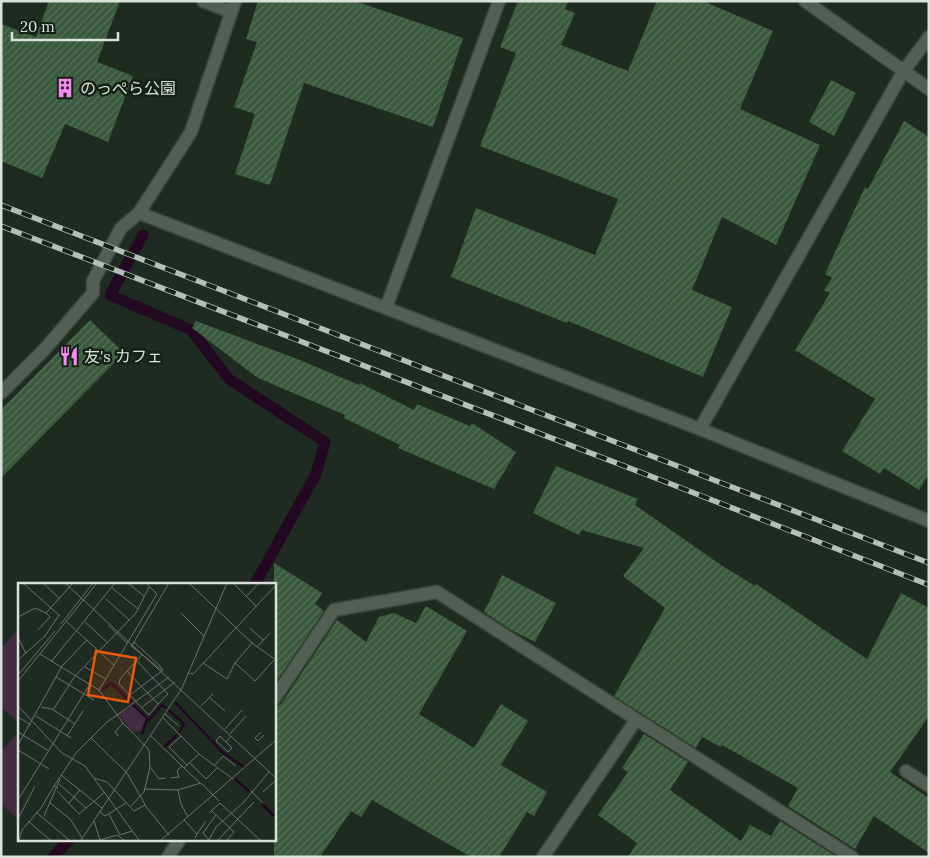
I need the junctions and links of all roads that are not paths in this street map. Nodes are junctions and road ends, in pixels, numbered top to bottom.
1 (203, 1) edge
2 (499, 1) edge
3 (805, 1) edge
4 (233, 7) edge
5 (929, 36) edge
6 (903, 72) junction
7 (929, 89) edge
8 (139, 213) junction
9 (386, 308) junction
10 (1, 393) edge
11 (700, 429) junction
12 (929, 521) edge
13 (275, 698) edge
14 (636, 720) junction
15 (906, 770) dead end
16 (929, 786) edge
17 (179, 840) edge
18 (168, 857) edge
19 (543, 857) edge
20 (852, 857) edge

1 - 4 street
2 - 9 street
3 - 6 street
4 - 8 street
5 - 6 street
6 - 7 street
6 - 11 street
8 - 9 street
8 - 10 street
9 - 11 street
11 - 12 street
13 - 14 street
14 - 19 street
14 - 20 street
15 - 16 street
17 - 18 street

